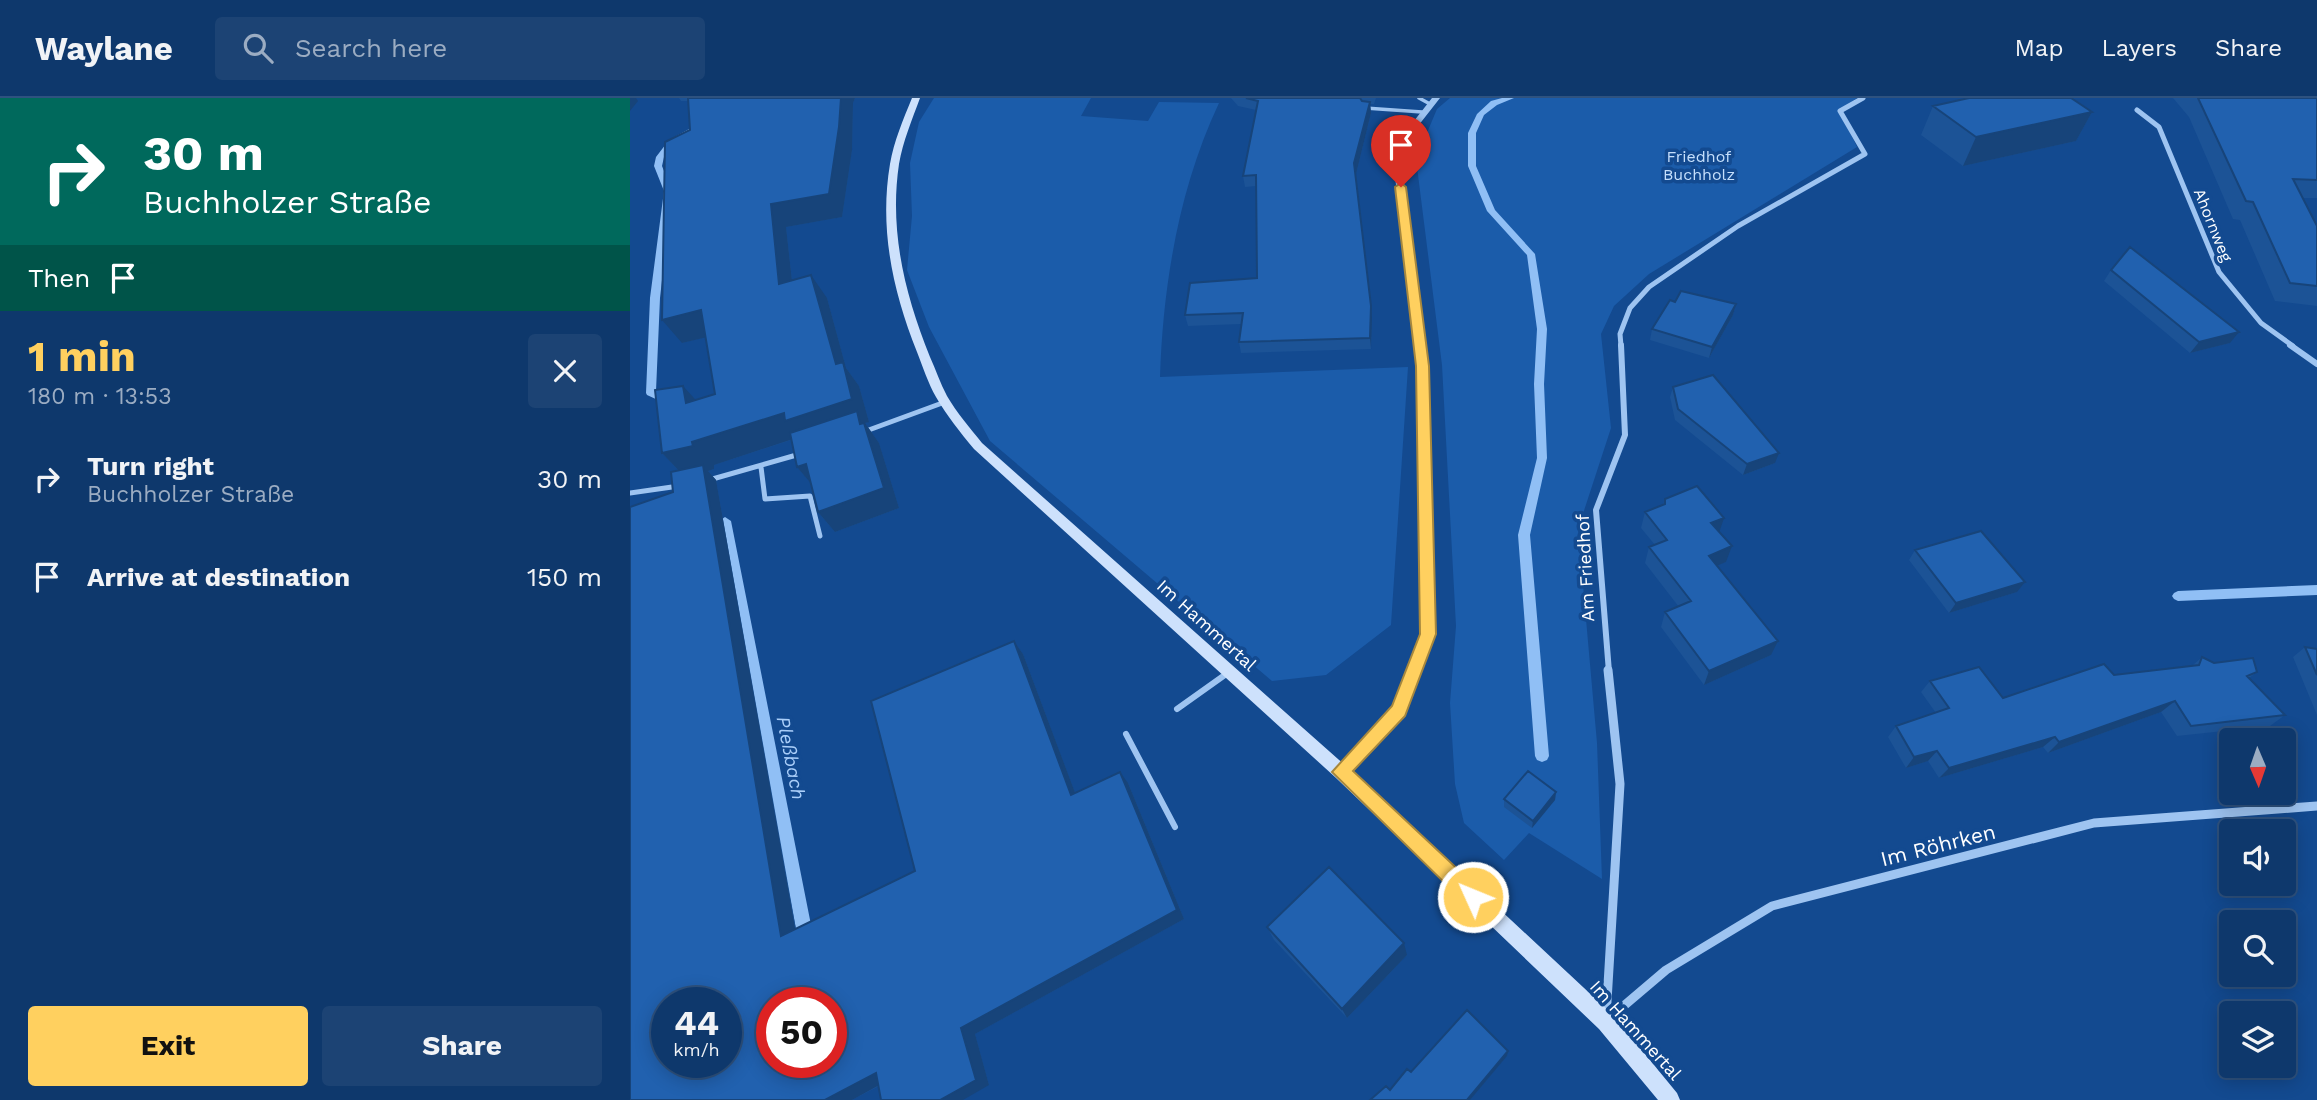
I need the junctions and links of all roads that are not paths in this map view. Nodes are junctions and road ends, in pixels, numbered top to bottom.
1 (916, 98) edge
2 (1863, 98) edge
3 (1427, 103) edge
4 (1365, 108) edge
5 (2137, 110) dead end
6 (2317, 364) edge
7 (945, 402) junction
8 (859, 433) edge
9 (812, 450) edge
10 (761, 467) junction
11 (704, 481) edge
12 (692, 484) edge
13 (630, 493) edge
14 (820, 536) dead end
15 (1229, 672) junction
16 (1177, 709) dead end
17 (1126, 734) dead end
18 (1341, 772) junction
19 (2317, 806) edge
20 (1175, 827) dead end
21 (1606, 1022) junction
22 (1670, 1100) edge

1 - 7 main road, Im Hammertal
2 - 21 street, Am Friedhof
3 - 4 lane
3 - 18 street
5 - 6 street, Ahornweg
7 - 8 lane
7 - 15 main road, Im Hammertal
9 - 10 lane
10 - 11 lane
10 - 14 lane
12 - 13 lane
15 - 16 lane
15 - 18 main road, Im Hammertal
17 - 20 lane
18 - 21 main road, Im Hammertal
19 - 21 street, Im Röhrken
21 - 22 main road, Im Hammertal

